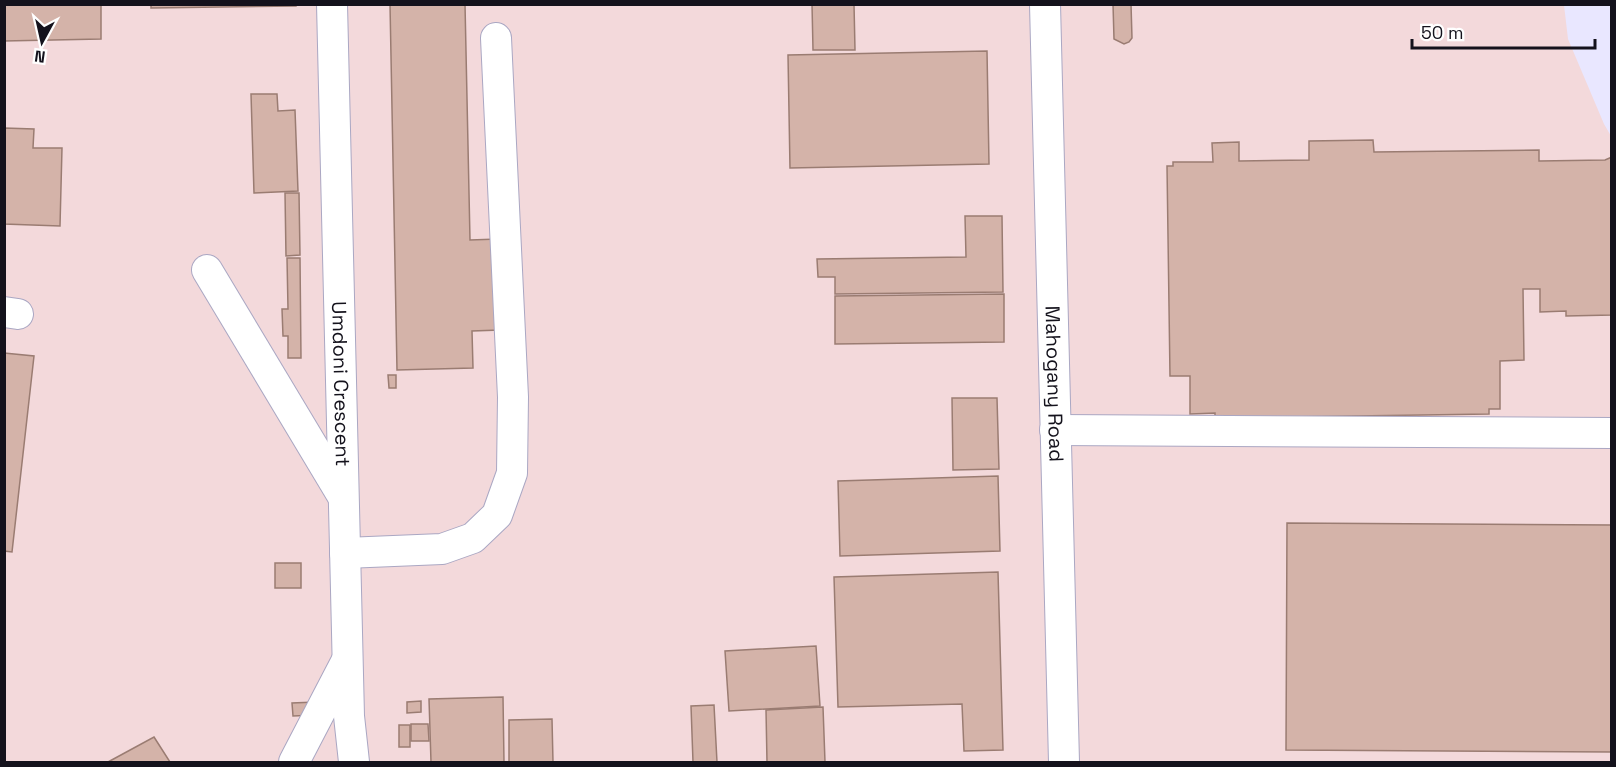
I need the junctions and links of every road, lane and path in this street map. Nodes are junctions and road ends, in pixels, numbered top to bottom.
1 (332, 4) edge
2 (1045, 4) edge
3 (496, 38) dead end
4 (207, 270) dead end
5 (1055, 430) junction
6 (1611, 433) edge
7 (344, 498) junction
8 (345, 553) junction
9 (347, 660) junction
10 (294, 762) edge
11 (354, 762) edge
12 (1064, 762) edge

1 - 7 lane, Umdoni Crescent
2 - 5 lane, Mahogany Road
3 - 8 lane
4 - 7 lane
5 - 6 lane
5 - 12 lane, Mahogany Road
7 - 8 lane, Umdoni Crescent
8 - 9 lane, Umdoni Crescent
9 - 10 lane
9 - 11 lane, Umdoni Crescent

